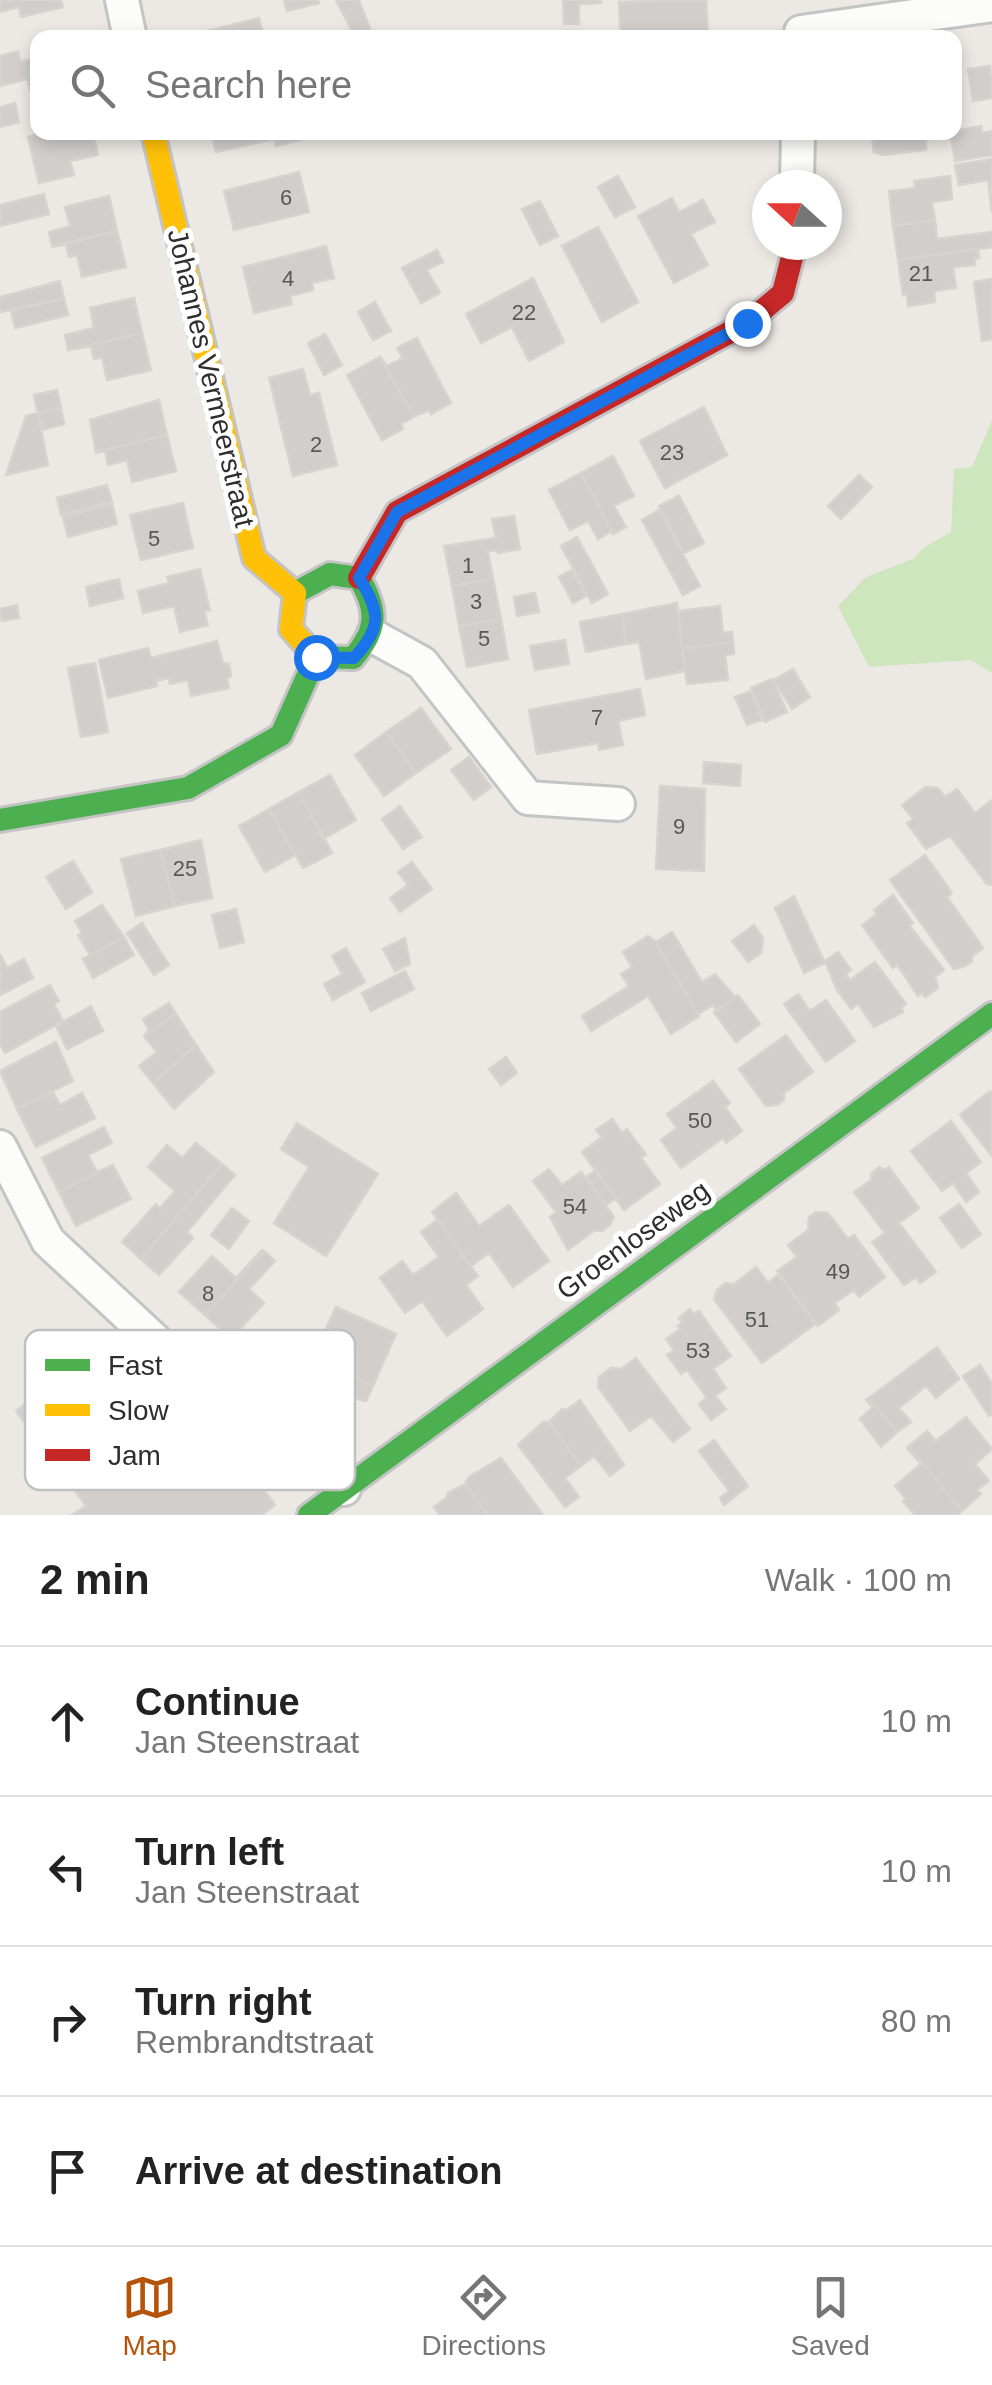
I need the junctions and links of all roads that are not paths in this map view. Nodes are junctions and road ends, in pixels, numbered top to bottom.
1 (122, 0) edge
2 (992, 6) edge
3 (801, 23) edge
4 (128, 30) edge
5 (155, 140) edge
6 (798, 140) edge
7 (797, 170) edge
8 (792, 260) edge
9 (359, 578) junction
10 (295, 593) junction
11 (374, 636) junction
12 (316, 657) junction
13 (618, 804) dead end
14 (0, 820) edge
15 (992, 1014) edge
16 (0, 1148) edge
17 (144, 1330) edge
18 (355, 1481) edge
19 (343, 1490) edge
20 (309, 1515) edge

1 - 4 street
2 - 3 street
5 - 10 street, Johannes Vermeerstraat
6 - 7 street
8 - 9 street
9 - 10 street
9 - 11 street
10 - 12 street
11 - 12 street
11 - 13 street
12 - 14 street
15 - 18 street, Groenloseweg
16 - 17 street
19 - 20 street, Groenloseweg

